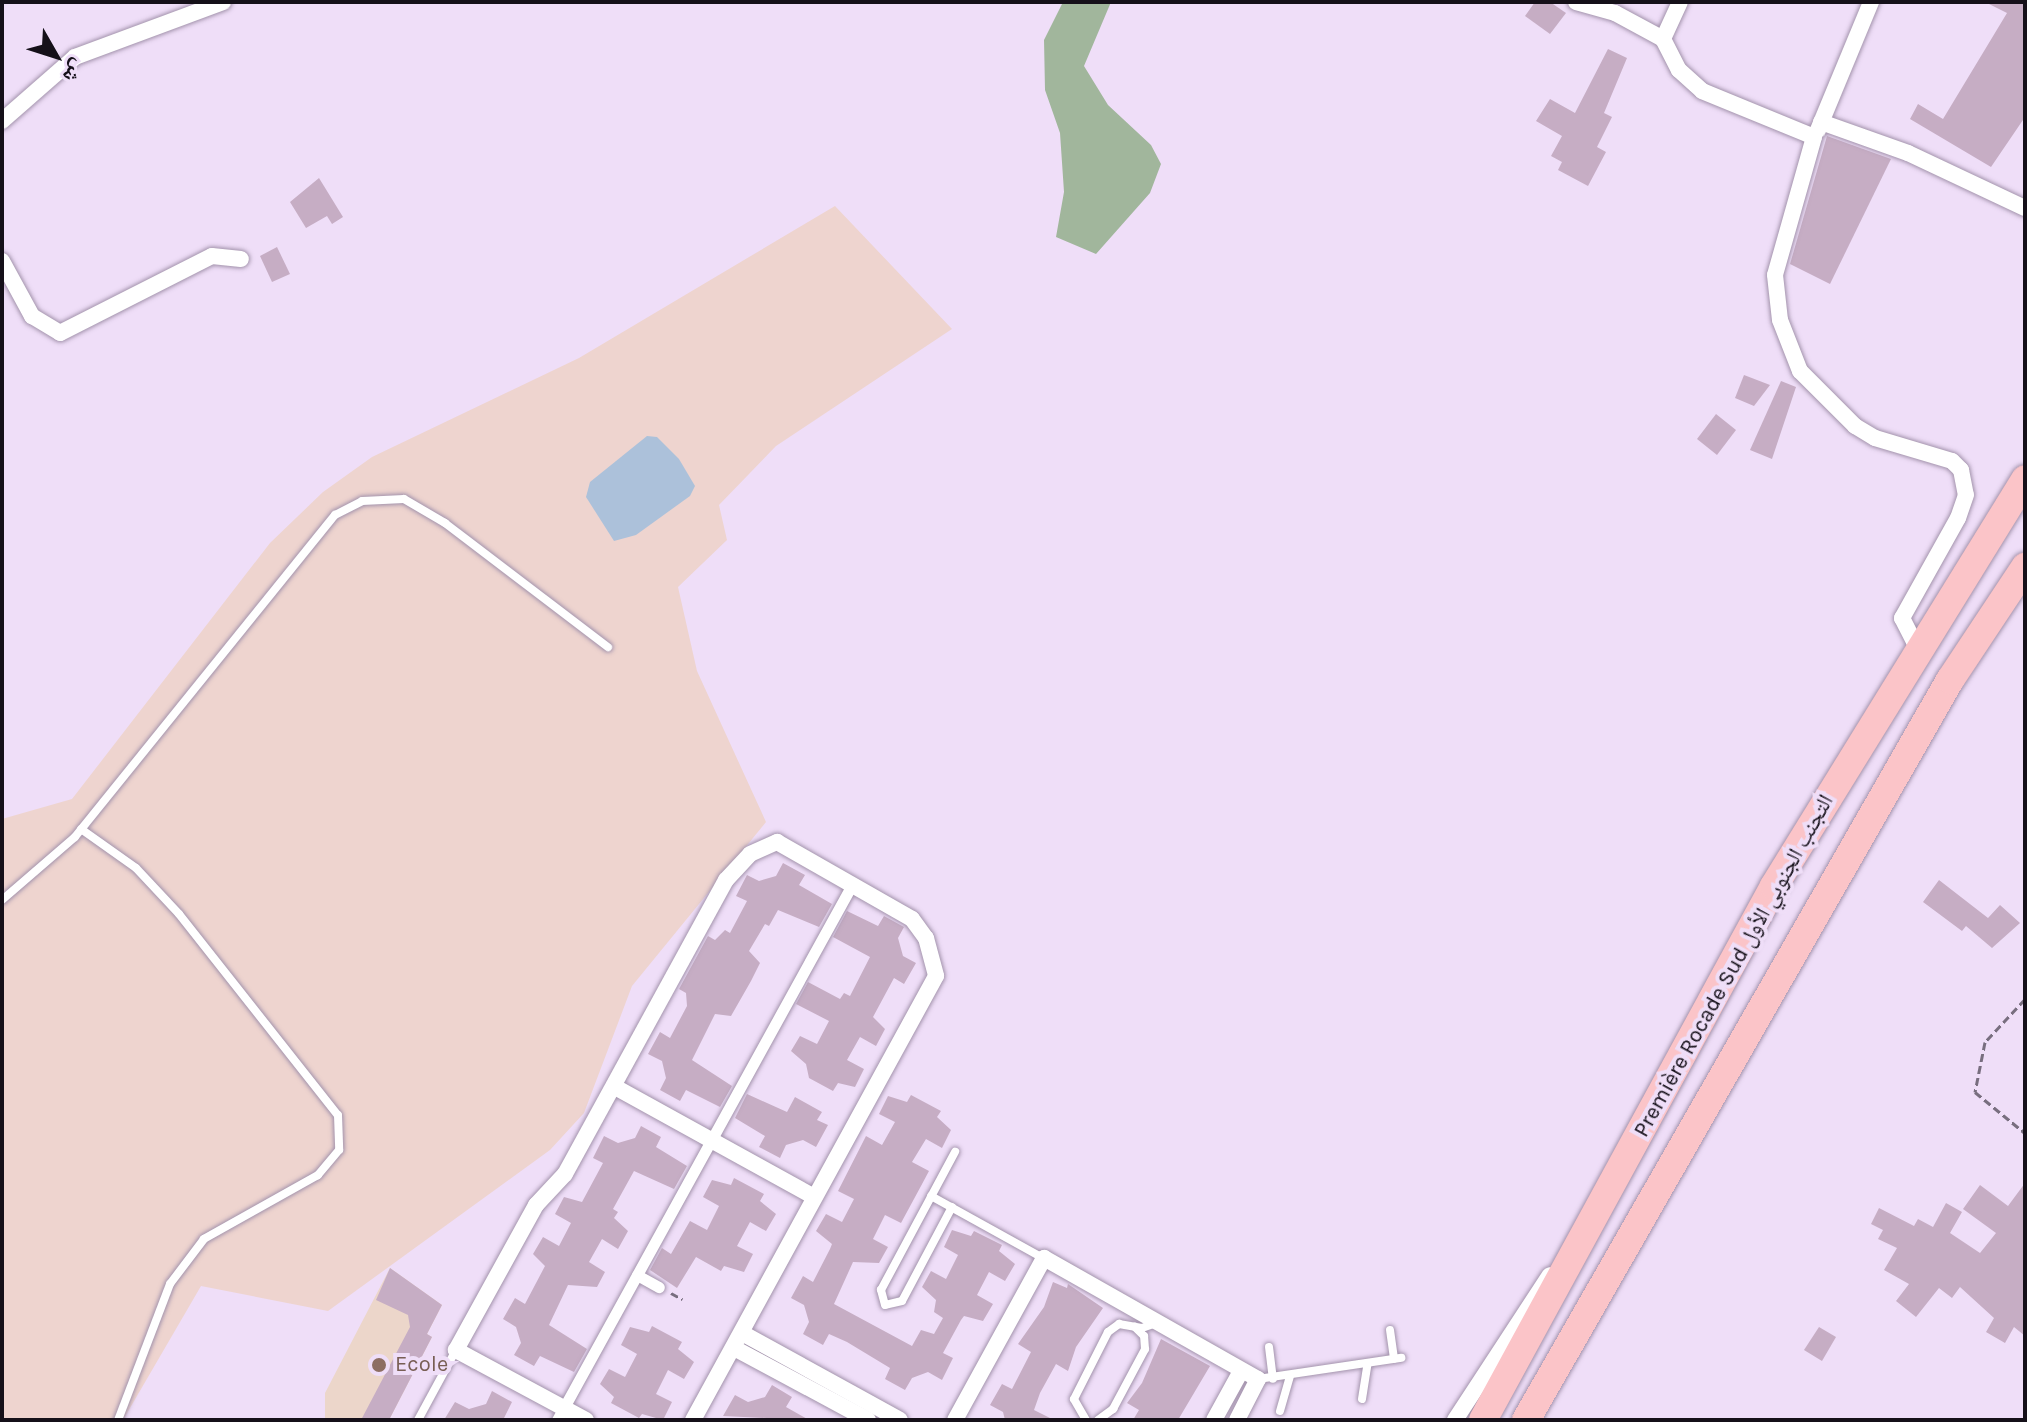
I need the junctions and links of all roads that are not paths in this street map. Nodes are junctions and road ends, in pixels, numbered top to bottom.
1 (223, 2) edge
2 (1576, 2) edge
3 (1680, 2) edge
4 (1871, 2) edge
5 (1663, 39) junction
6 (2, 121) edge
7 (1818, 129) junction
8 (2025, 208) edge
9 (241, 259) dead end
10 (2, 261) edge
11 (2021, 484) edge
12 (2025, 567) edge
13 (608, 647) dead end
14 (1919, 652) junction
15 (81, 829) junction
16 (853, 883) junction
17 (2, 900) edge
18 (615, 1087) junction
19 (711, 1140) junction
20 (955, 1152) dead end
21 (931, 1196) junction
22 (814, 1197) junction
23 (952, 1207) junction
24 (1582, 1238) junction
25 (1044, 1258) junction
26 (637, 1275) junction
27 (659, 1287) dead end
28 (1156, 1323) junction
29 (1135, 1327) junction
30 (1390, 1330) dead end
31 (738, 1341) junction
32 (1269, 1347) dead end
33 (456, 1350) junction
34 (1368, 1363) junction
35 (1241, 1371) junction
36 (1290, 1376) junction
37 (1266, 1379) junction
38 (1362, 1399) dead end
39 (1280, 1411) dead end
40 (561, 1414) edge
41 (118, 1420) edge
42 (418, 1420) edge
43 (586, 1420) edge
44 (693, 1420) edge
45 (868, 1420) edge
46 (900, 1420) edge
47 (955, 1420) edge
48 (1086, 1420) edge
49 (1098, 1420) edge
50 (1214, 1420) edge
51 (1237, 1420) edge
52 (1455, 1420) edge
53 (1483, 1420) edge
54 (1526, 1420) edge

1 - 6 street
2 - 5 street
3 - 5 street
4 - 7 street
5 - 7 street
7 - 8 street
7 - 14 street
9 - 10 street
11 - 14 highway, Première Rocade Sud التجنب الجنوبي الأول
12 - 54 highway, Première Rocade Sud التجنب الجنوبي الأول
13 - 15 lane
14 - 24 highway, Première Rocade Sud التجنب الجنوبي الأول
15 - 17 lane
15 - 41 lane
16 - 18 street
16 - 19 street
16 - 22 street
18 - 19 street
18 - 33 street
19 - 22 street
19 - 26 street
20 - 21 lane
21 - 23 lane
21 - 23 lane
22 - 31 street
23 - 25 lane
24 - 52 street
24 - 53 highway, Première Rocade Sud التجنب الجنوبي الأول
25 - 28 street
25 - 47 street
26 - 27 street
26 - 40 street
28 - 29 lane
28 - 35 street
29 - 48 lane
29 - 49 lane
30 - 34 lane
31 - 44 street
31 - 45 street
31 - 46 street
32 - 37 lane
33 - 40 street
33 - 42 lane
34 - 36 lane
34 - 38 lane
35 - 37 street
35 - 50 street
36 - 37 lane
36 - 39 lane
37 - 51 street
40 - 43 street

